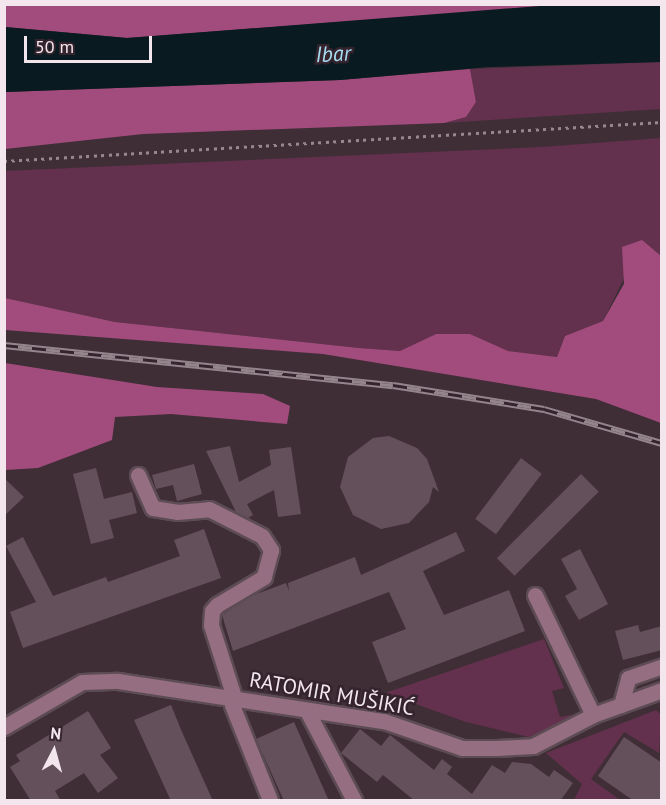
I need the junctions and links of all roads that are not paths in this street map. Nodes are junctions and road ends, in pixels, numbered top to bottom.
1 (138, 475) dead end
2 (535, 595) dead end
3 (662, 666) edge
4 (662, 690) edge
5 (234, 697) junction
6 (621, 705) junction
7 (307, 711) junction
8 (593, 716) junction
9 (4, 727) edge
10 (270, 801) edge
11 (354, 801) edge

1 - 5 street, RATOMIR MUŠIKIĆ
2 - 8 street
3 - 6 street
4 - 6 street, RATOMIR MUŠIKIĆ
5 - 7 street, RATOMIR MUŠIKIĆ
5 - 9 street, RATOMIR MUŠIKIĆ
5 - 10 street
6 - 8 street, RATOMIR MUŠIKIĆ
7 - 8 street, RATOMIR MUŠIKIĆ
7 - 11 street

